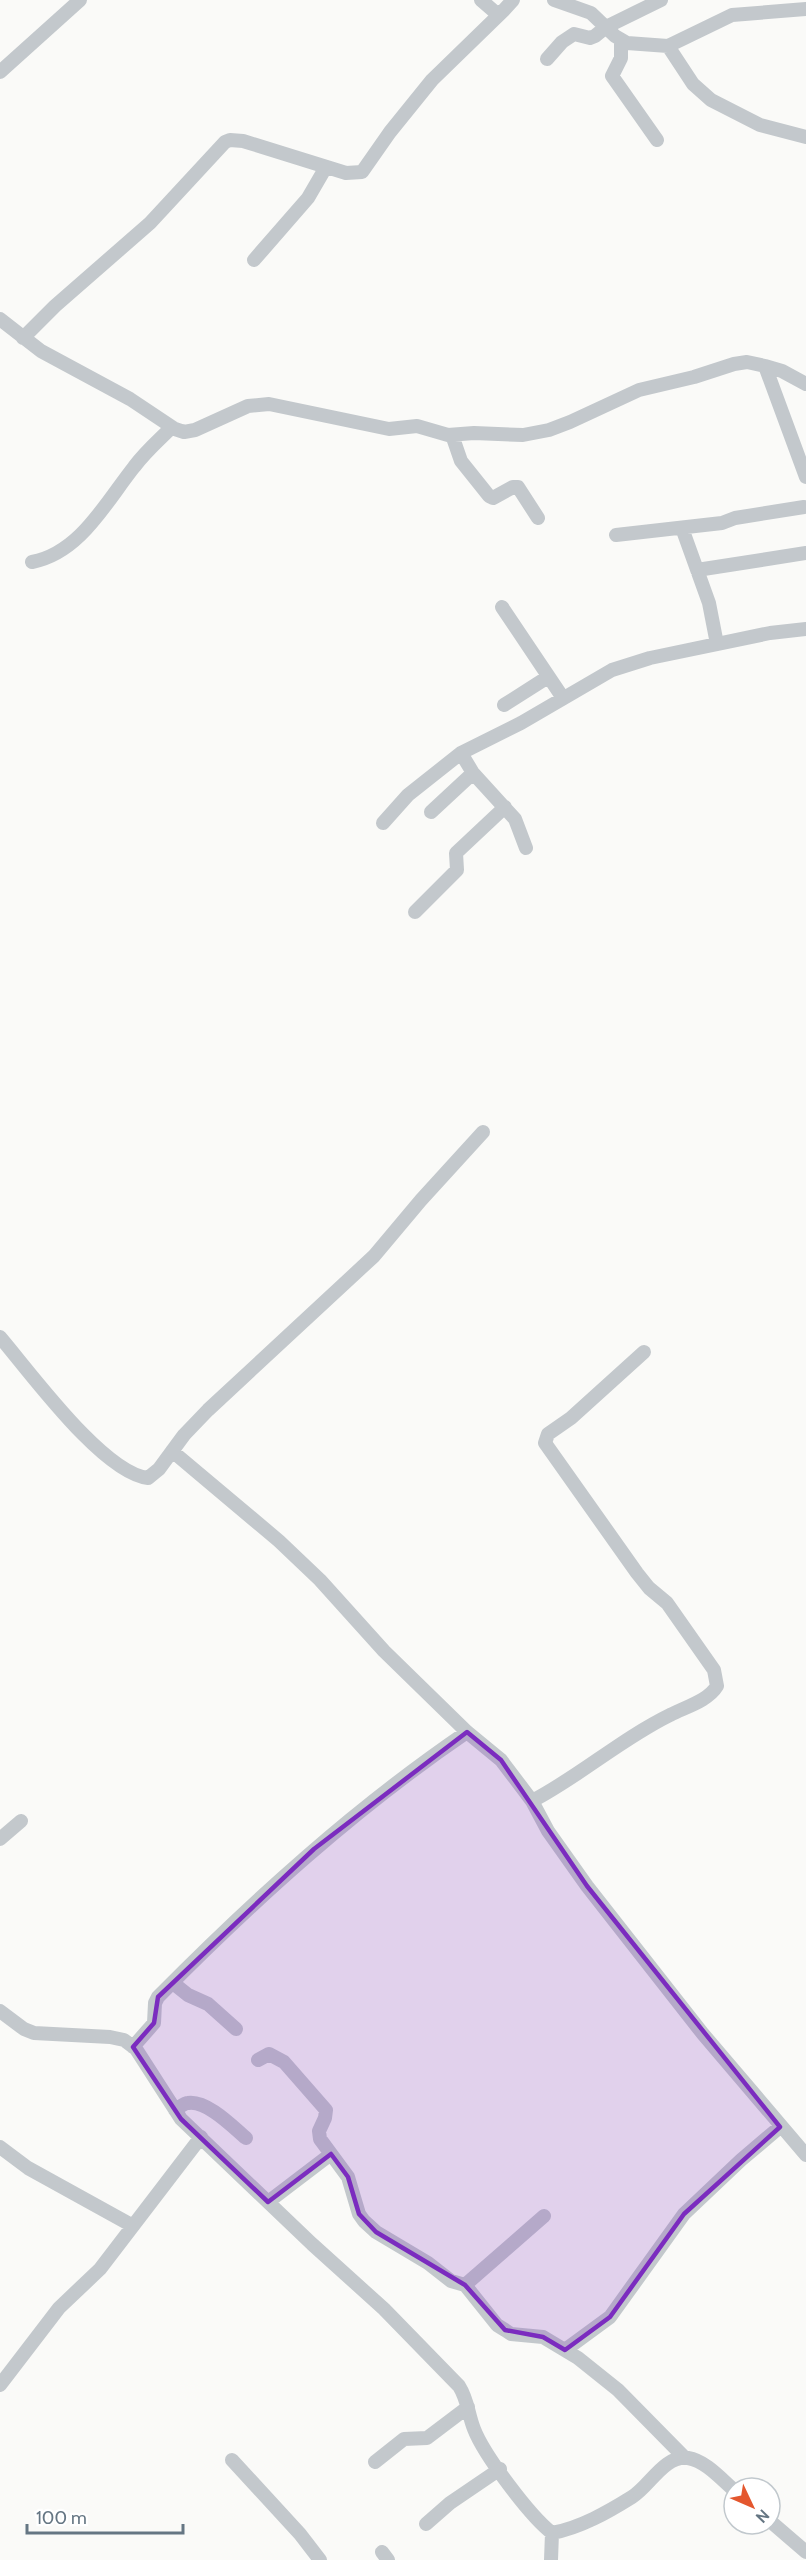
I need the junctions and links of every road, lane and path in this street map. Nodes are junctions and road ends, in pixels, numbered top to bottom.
1 (80, 0) edge
2 (481, 0) edge
3 (513, 0) edge
4 (554, 0) edge
5 (661, 0) edge
6 (796, 6) edge
7 (745, 7) edge
8 (503, 11) junction
9 (606, 27) junction
10 (621, 41) junction
11 (668, 46) junction
12 (547, 59) dead end
13 (0, 72) edge
14 (806, 137) edge
15 (657, 140) dead end
16 (326, 167) junction
17 (254, 260) dead end
18 (0, 319) edge
19 (23, 338) junction
20 (765, 366) junction
21 (806, 384) edge
22 (172, 427) junction
23 (452, 435) junction
24 (806, 477) edge
25 (804, 507) dead end
26 (538, 518) dead end
27 (682, 528) junction
28 (616, 535) dead end
29 (806, 554) edge
30 (32, 562) dead end
31 (697, 570) junction
32 (502, 607) dead end
33 (806, 629) edge
34 (717, 644) junction
35 (548, 677) junction
36 (563, 698) junction
37 (504, 705) dead end
38 (461, 753) junction
39 (473, 773) junction
40 (505, 807) junction
41 (430, 812) dead end
42 (383, 823) dead end
43 (526, 848) dead end
44 (416, 912) dead end
45 (483, 1132) dead end
46 (0, 1337) edge
47 (644, 1352) dead end
48 (172, 1451) junction
49 (467, 1732) junction
50 (532, 1801) junction
51 (21, 1821) dead end
52 (1, 1835) edge
53 (173, 1983) junction
54 (0, 2011) edge
55 (236, 2029) dead end
56 (133, 2047) junction
57 (258, 2060) dead end
58 (175, 2110) junction
59 (780, 2127) junction
60 (201, 2137) junction
61 (246, 2138) dead end
62 (0, 2147) edge
63 (332, 2154) junction
64 (806, 2156) edge
65 (268, 2202) junction
66 (544, 2216) dead end
67 (133, 2226) junction
68 (465, 2285) junction
69 (564, 2350) junction
70 (0, 2385) edge
71 (468, 2407) junction
72 (685, 2458) junction
73 (232, 2460) dead end
74 (375, 2462) dead end
75 (500, 2469) junction
76 (722, 2479) edge
77 (426, 2524) dead end
78 (782, 2531) edge
79 (552, 2533) junction
80 (806, 2552) edge
81 (320, 2560) edge
82 (551, 2560) edge

1 - 13 street
2 - 8 street
3 - 8 street
4 - 9 street
5 - 9 street
6 - 7 street
7 - 11 street
8 - 16 street
9 - 10 street
9 - 12 street
10 - 11 street
10 - 15 street
11 - 14 street
16 - 17 street
16 - 19 street
18 - 19 street
19 - 22 street
20 - 21 street
20 - 23 street
20 - 24 street
22 - 23 street
22 - 30 street
23 - 26 street
25 - 27 street
27 - 28 street
27 - 31 street
29 - 31 street
31 - 34 street
32 - 35 street
33 - 34 street
34 - 36 street
35 - 36 street
35 - 37 street
36 - 38 street
38 - 39 street
38 - 42 street
39 - 40 street
39 - 41 street
40 - 43 street
40 - 44 street
45 - 48 street
46 - 48 street
47 - 50 street
48 - 49 street
49 - 50 street
49 - 53 street
50 - 59 street
51 - 52 street
53 - 55 street
53 - 56 street
54 - 56 street
56 - 58 street
57 - 63 street
58 - 60 street
58 - 61 street
59 - 64 street
59 - 69 street
60 - 65 street
60 - 67 street
62 - 67 street
63 - 65 street
63 - 68 street
65 - 71 street
66 - 68 street
67 - 70 street
68 - 69 street
69 - 72 street
71 - 74 street
71 - 75 street
72 - 76 street
72 - 79 street
73 - 81 street
75 - 77 street
75 - 79 street
78 - 80 street
79 - 82 street

